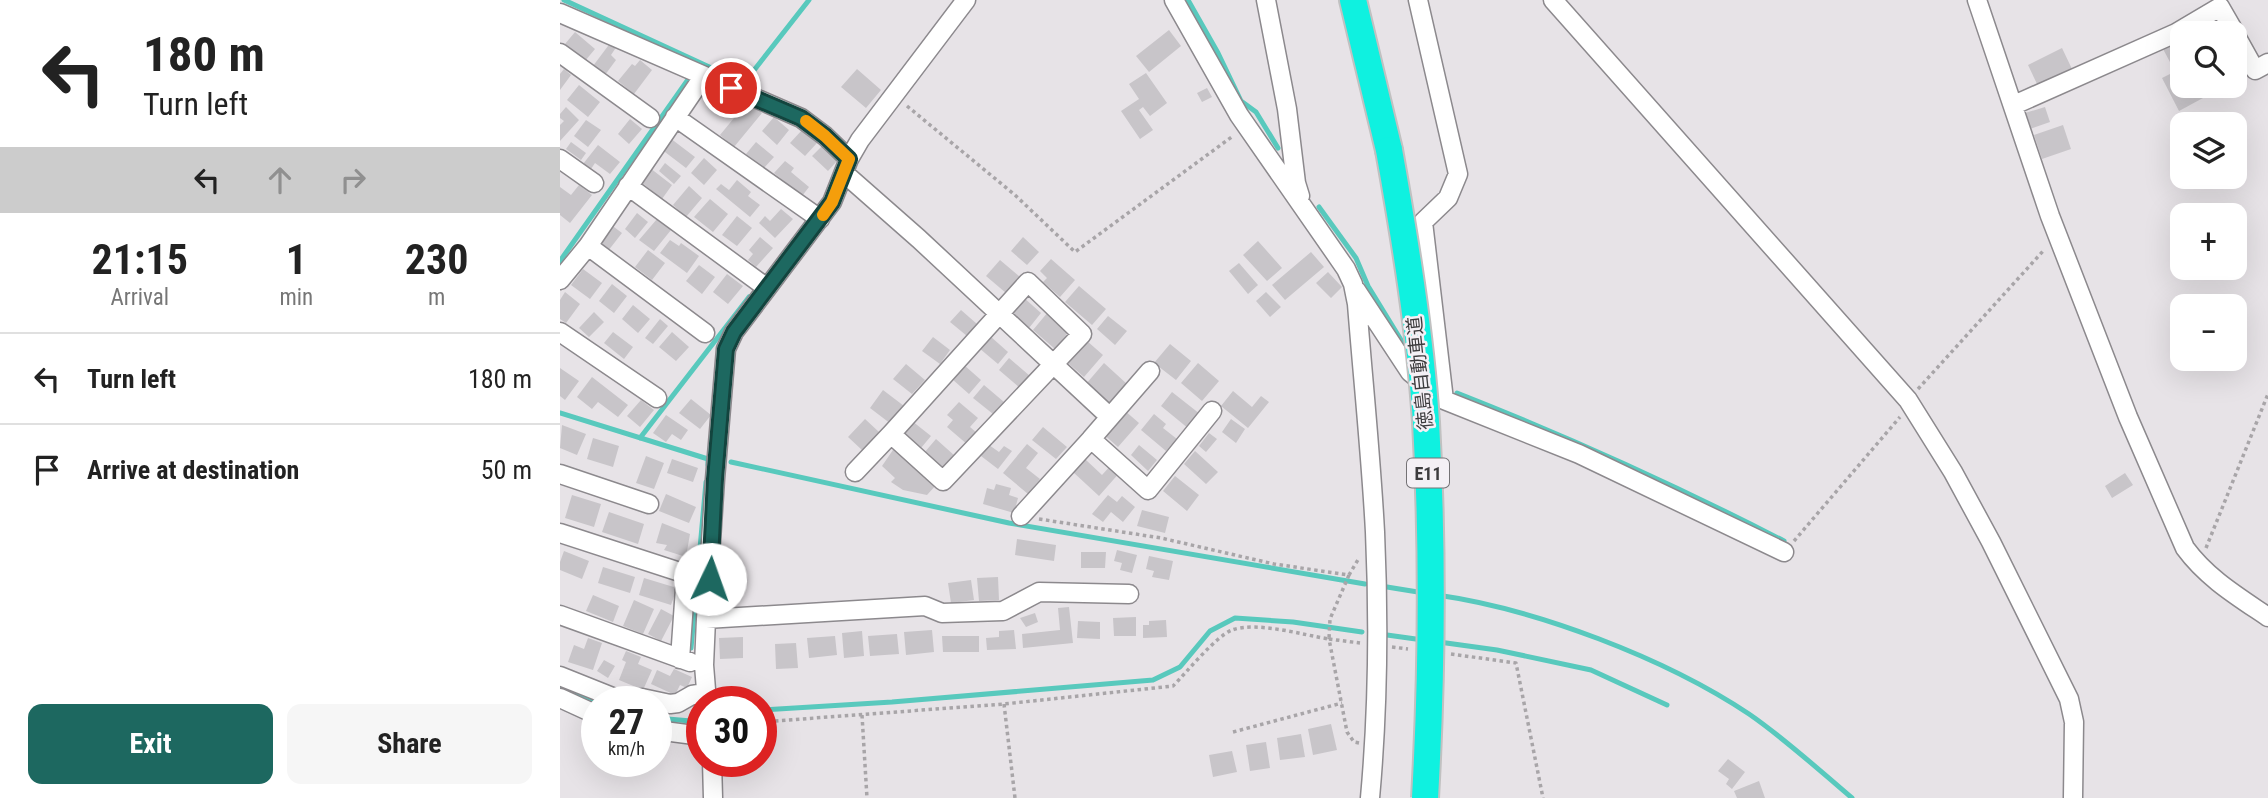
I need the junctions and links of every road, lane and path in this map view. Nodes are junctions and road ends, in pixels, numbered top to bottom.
1 (966, 0) edge
2 (1174, 0) edge
3 (1266, 0) edge
4 (1352, 0) edge
5 (1418, 0) edge
6 (1553, 0) edge
7 (1977, 0) edge
8 (2219, 4) edge
9 (560, 13) edge
10 (2228, 21) edge
11 (560, 53) edge
12 (2247, 55) edge
13 (2268, 63) edge
14 (703, 77) junction
15 (893, 94) junction
16 (2014, 105) junction
17 (650, 117) dead end
18 (675, 117) junction
19 (1246, 126) junction
20 (560, 159) edge
21 (847, 166) junction
22 (594, 183) dead end
23 (628, 186) junction
24 (1303, 206) junction
25 (820, 219) junction
26 (2057, 235) junction
27 (588, 246) junction
28 (560, 280) edge
29 (1353, 284) junction
30 (767, 288) junction
31 (999, 314) junction
32 (560, 332) edge
33 (705, 333) dead end
34 (1053, 365) junction
35 (1150, 370) dead end
36 (2268, 394) edge
37 (657, 398) dead end
38 (1444, 400) junction
39 (1909, 402) junction
40 (1212, 411) dead end
41 (1110, 417) junction
42 (891, 434) junction
43 (1091, 439) junction
44 (855, 472) dead end
45 (560, 474) edge
46 (649, 503) dead end
47 (1021, 516) joint
48 (1375, 532) junction
49 (560, 533) edge
50 (1784, 552) joint
51 (2199, 567) junction
52 (1349, 576) junction
53 (1129, 594) dead end
54 (560, 615) edge
55 (2268, 617) edge
56 (706, 619) junction
57 (680, 659) junction
58 (704, 665) junction
59 (560, 676) edge
60 (585, 686) edge
61 (705, 686) edge
62 (560, 698) edge
63 (1342, 703) dead end
64 (1004, 704) junction
65 (581, 708) edge
66 (862, 715) junction
67 (777, 721) edge
68 (1233, 732) dead end
69 (712, 777) edge
70 (713, 798) edge
71 (867, 798) edge
72 (1015, 798) edge
73 (1370, 798) edge
74 (1425, 798) edge
75 (2073, 798) edge

1 - 15 street
2 - 19 street
3 - 24 street
4 - 74 highway, 徳島自動車道 / E11, bridge
5 - 38 street
6 - 39 street
7 - 16 street
8 - 10 street
8 - 16 street
9 - 14 street
11 - 17 street
12 - 13 street
14 - 18 street
14 - 21 street
15 - 19 path
15 - 21 street
16 - 26 street
18 - 23 street
18 - 25 street
19 - 24 street
20 - 22 street
21 - 25 street
21 - 31 street
23 - 27 street
23 - 30 street
24 - 29 street
25 - 30 street
26 - 39 path
26 - 51 street
27 - 28 street
27 - 33 street
29 - 38 street
29 - 48 street
30 - 56 street
31 - 34 street
31 - 34 street
31 - 42 street
32 - 37 street
34 - 41 street
34 - 42 street
35 - 41 street
36 - 51 path
38 - 50 street
39 - 50 path
39 - 75 street
40 - 43 street
41 - 43 street
42 - 44 street
43 - 47 street
45 - 46 street
47 - 52 path
48 - 52 path
48 - 73 street
49 - 57 street
51 - 55 street
52 - 64 path
53 - 56 street
54 - 57 street
56 - 58 street
57 - 58 street
58 - 61 street
59 - 60 street
62 - 65 street
63 - 68 path
64 - 66 path
64 - 72 path
66 - 67 path
66 - 71 path
69 - 70 street

